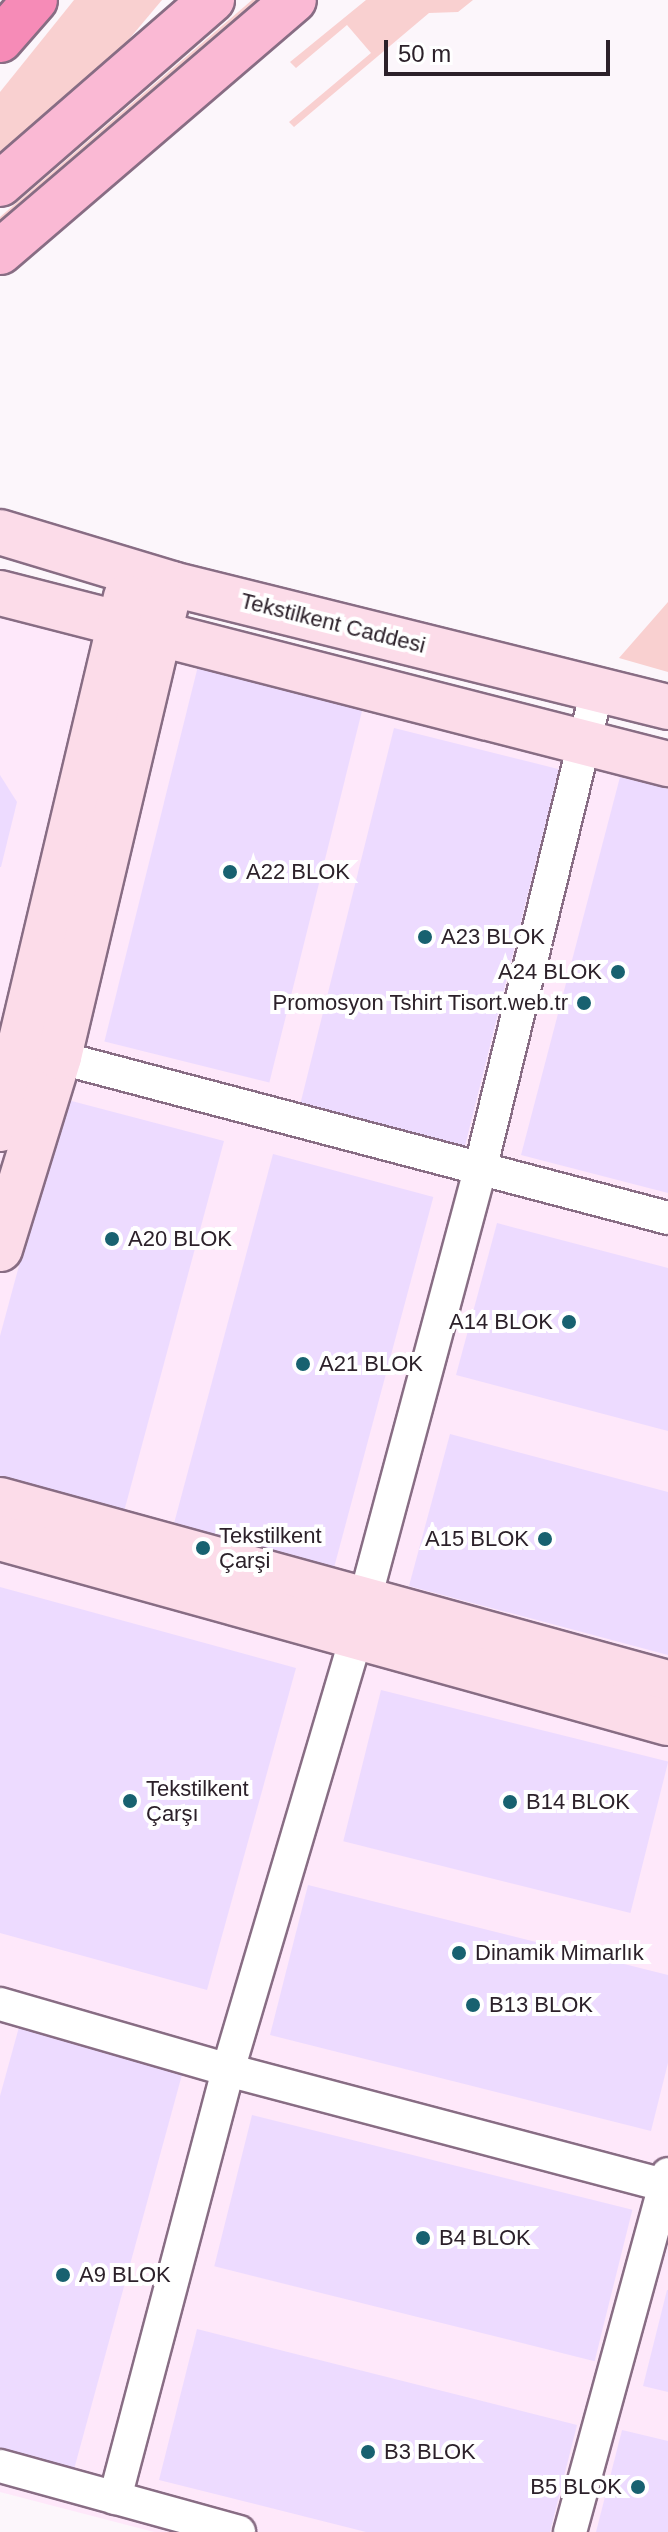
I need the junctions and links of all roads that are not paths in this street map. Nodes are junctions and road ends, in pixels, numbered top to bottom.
1 (35, 0) edge
2 (212, 0) edge
3 (294, 0) edge
4 (0, 40) edge
5 (0, 184) edge
6 (0, 252) edge
7 (0, 532) edge
8 (152, 577) junction
9 (0, 593) edge
10 (139, 629) junction
11 (598, 687) junction
12 (668, 707) edge
13 (583, 741) junction
14 (668, 764) edge
15 (27, 1049) edge
16 (0, 1129) edge
17 (481, 1166) junction
18 (668, 1218) edge
19 (0, 1249) edge
20 (0, 1500) edge
21 (0, 1538) edge
22 (361, 1616) junction
23 (668, 1683) edge
24 (668, 1723) edge
25 (0, 2004) edge
26 (228, 2070) junction
27 (667, 2182) edge
28 (0, 2466) edge
29 (115, 2498) junction
30 (239, 2532) edge
31 (570, 2532) edge

1 - 4 highway
2 - 5 main road
3 - 6 main road
7 - 8 street, Tekstilkent Caddesi
8 - 10 street
8 - 11 street, Tekstilkent Caddesi
9 - 10 street
10 - 13 street
10 - 15 street
11 - 12 street, Tekstilkent Caddesi
11 - 13 street
13 - 14 street
13 - 17 street
15 - 16 street
15 - 17 street
15 - 19 street
17 - 18 street
17 - 22 street
20 - 22 street
21 - 22 street
22 - 23 street
22 - 24 street
22 - 26 street
25 - 26 street
26 - 27 street
26 - 29 street
27 - 31 street
28 - 29 street
29 - 30 street

